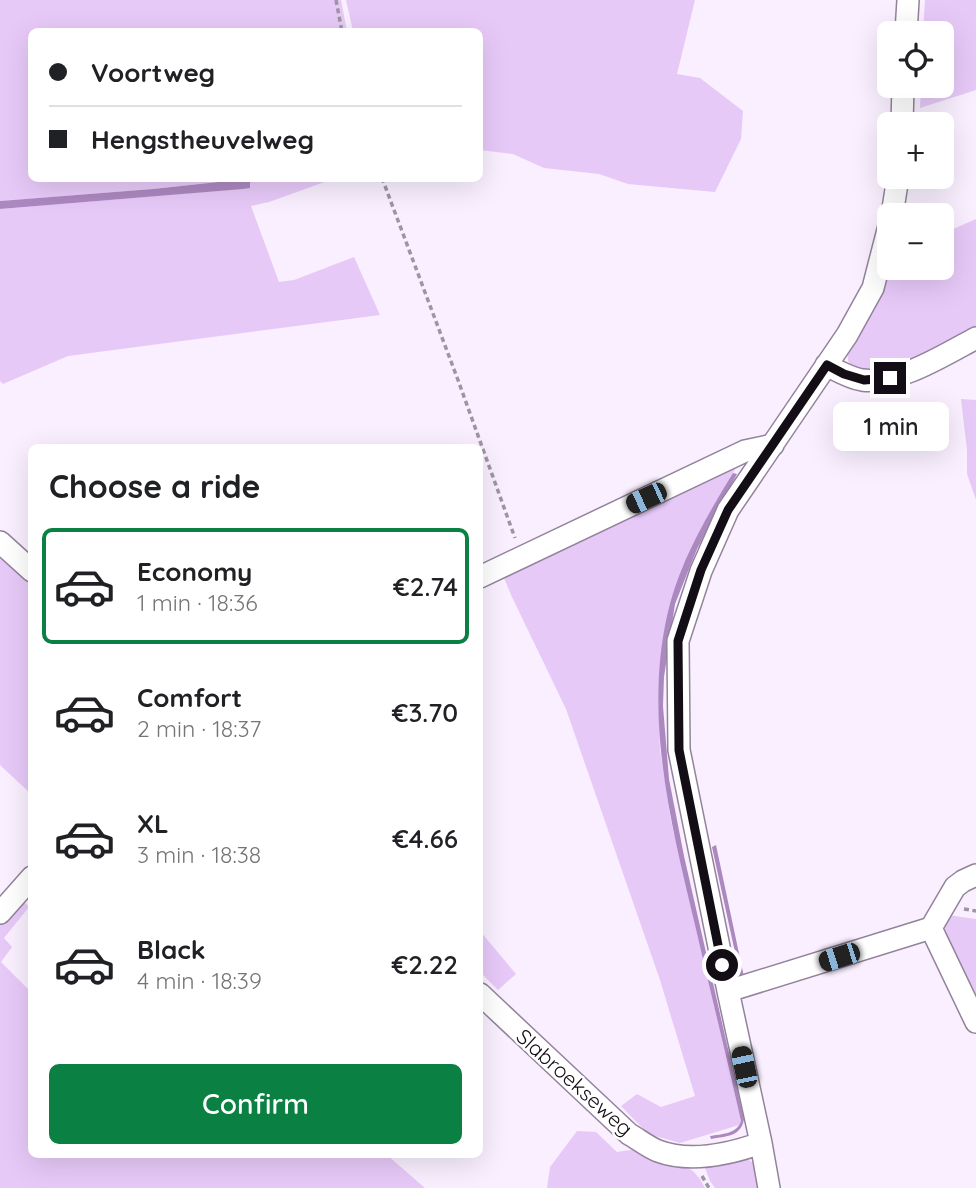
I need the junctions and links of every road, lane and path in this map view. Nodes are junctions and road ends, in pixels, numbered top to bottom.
1 (336, 0) edge
2 (908, 0) edge
3 (907, 21) edge
4 (341, 28) edge
5 (384, 182) edge
6 (877, 272) edge
7 (976, 338) edge
8 (827, 365) junction
9 (481, 444) edge
10 (773, 445) junction
11 (483, 450) edge
12 (0, 542) edge
13 (521, 557) junction
14 (28, 568) edge
15 (483, 576) edge
16 (976, 875) edge
17 (28, 882) edge
18 (0, 913) edge
19 (931, 928) junction
20 (727, 991) junction
21 (483, 997) edge
22 (976, 1022) edge
23 (761, 1143) junction
24 (769, 1188) edge

1 - 4 path
2 - 3 street
5 - 9 path
6 - 8 street
7 - 8 street
8 - 10 street
10 - 13 street
10 - 20 street
11 - 13 path
12 - 14 street
13 - 15 street
16 - 19 street
17 - 18 street
19 - 20 street
19 - 22 street
20 - 23 street
21 - 23 street, Slabroekseweg
23 - 24 street

